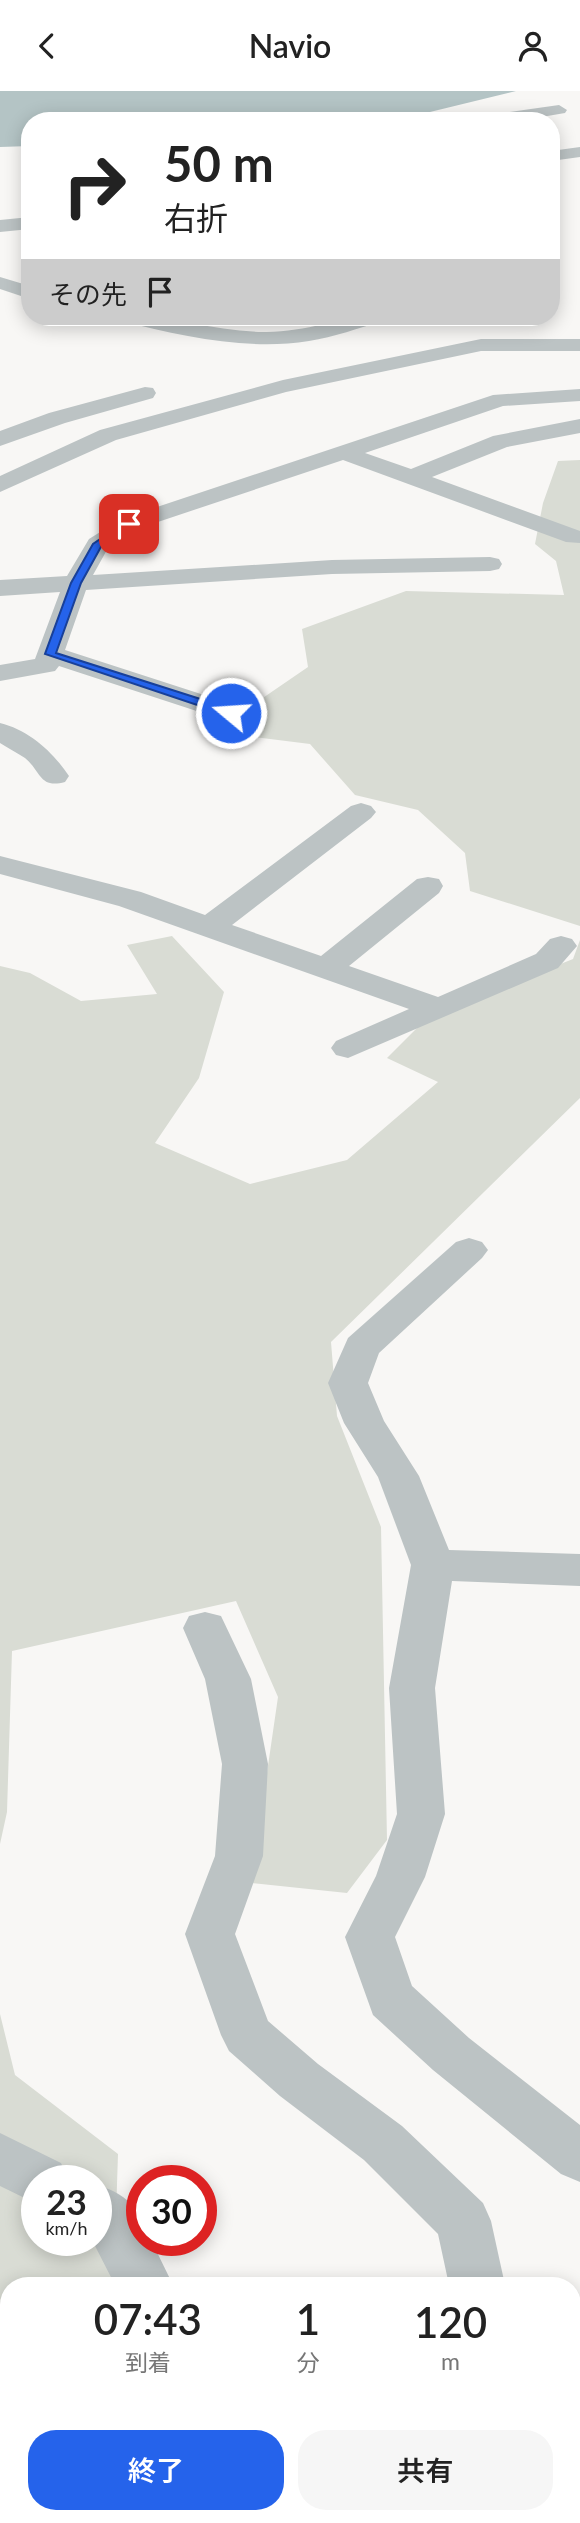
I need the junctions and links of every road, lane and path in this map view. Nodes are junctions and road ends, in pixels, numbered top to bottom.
1 (559, 110) dead end
2 (545, 112) edge
3 (580, 152) edge
4 (560, 155) edge
5 (21, 224) edge
6 (0, 226) edge
7 (0, 283) edge
8 (21, 290) edge
9 (176, 326) edge
10 (342, 326) edge
11 (580, 345) edge
12 (145, 393) dead end
13 (580, 395) edge
14 (580, 426) edge
15 (0, 439) edge
16 (344, 453) junction
17 (410, 478) junction
18 (0, 485) edge
19 (575, 537) dead end
20 (491, 564) dead end
21 (76, 583) junction
22 (0, 588) edge
23 (50, 654) junction
24 (0, 673) edge
25 (231, 713) dead end
26 (0, 731) edge
27 (55, 776) dead end
28 (361, 812) dead end
29 (0, 865) edge
30 (428, 886) dead end
31 (209, 927) junction
32 (561, 946) dead end
33 (326, 968) junction
34 (438, 1008) junction
35 (348, 1048) dead end
36 (468, 1250) dead end
37 (433, 1565) junction
38 (580, 1570) edge
39 (205, 1628) dead end
40 (580, 2157) edge
41 (0, 2158) edge
42 (21, 2170) edge
43 (112, 2223) edge
44 (141, 2277) edge
45 (475, 2277) edge

1 - 2 street
3 - 4 street
5 - 6 street
7 - 8 street
9 - 10 street
11 - 18 street
12 - 15 street
13 - 16 street
14 - 17 street
16 - 17 street
16 - 21 street
17 - 19 street
20 - 21 street
21 - 22 street
21 - 23 street
23 - 24 street
23 - 25 street
26 - 27 street
28 - 31 street
29 - 31 street
30 - 33 street
31 - 33 street
32 - 34 street
33 - 34 street
34 - 35 street
36 - 37 street
37 - 38 street
37 - 40 street
39 - 45 street
41 - 42 street
43 - 44 street

